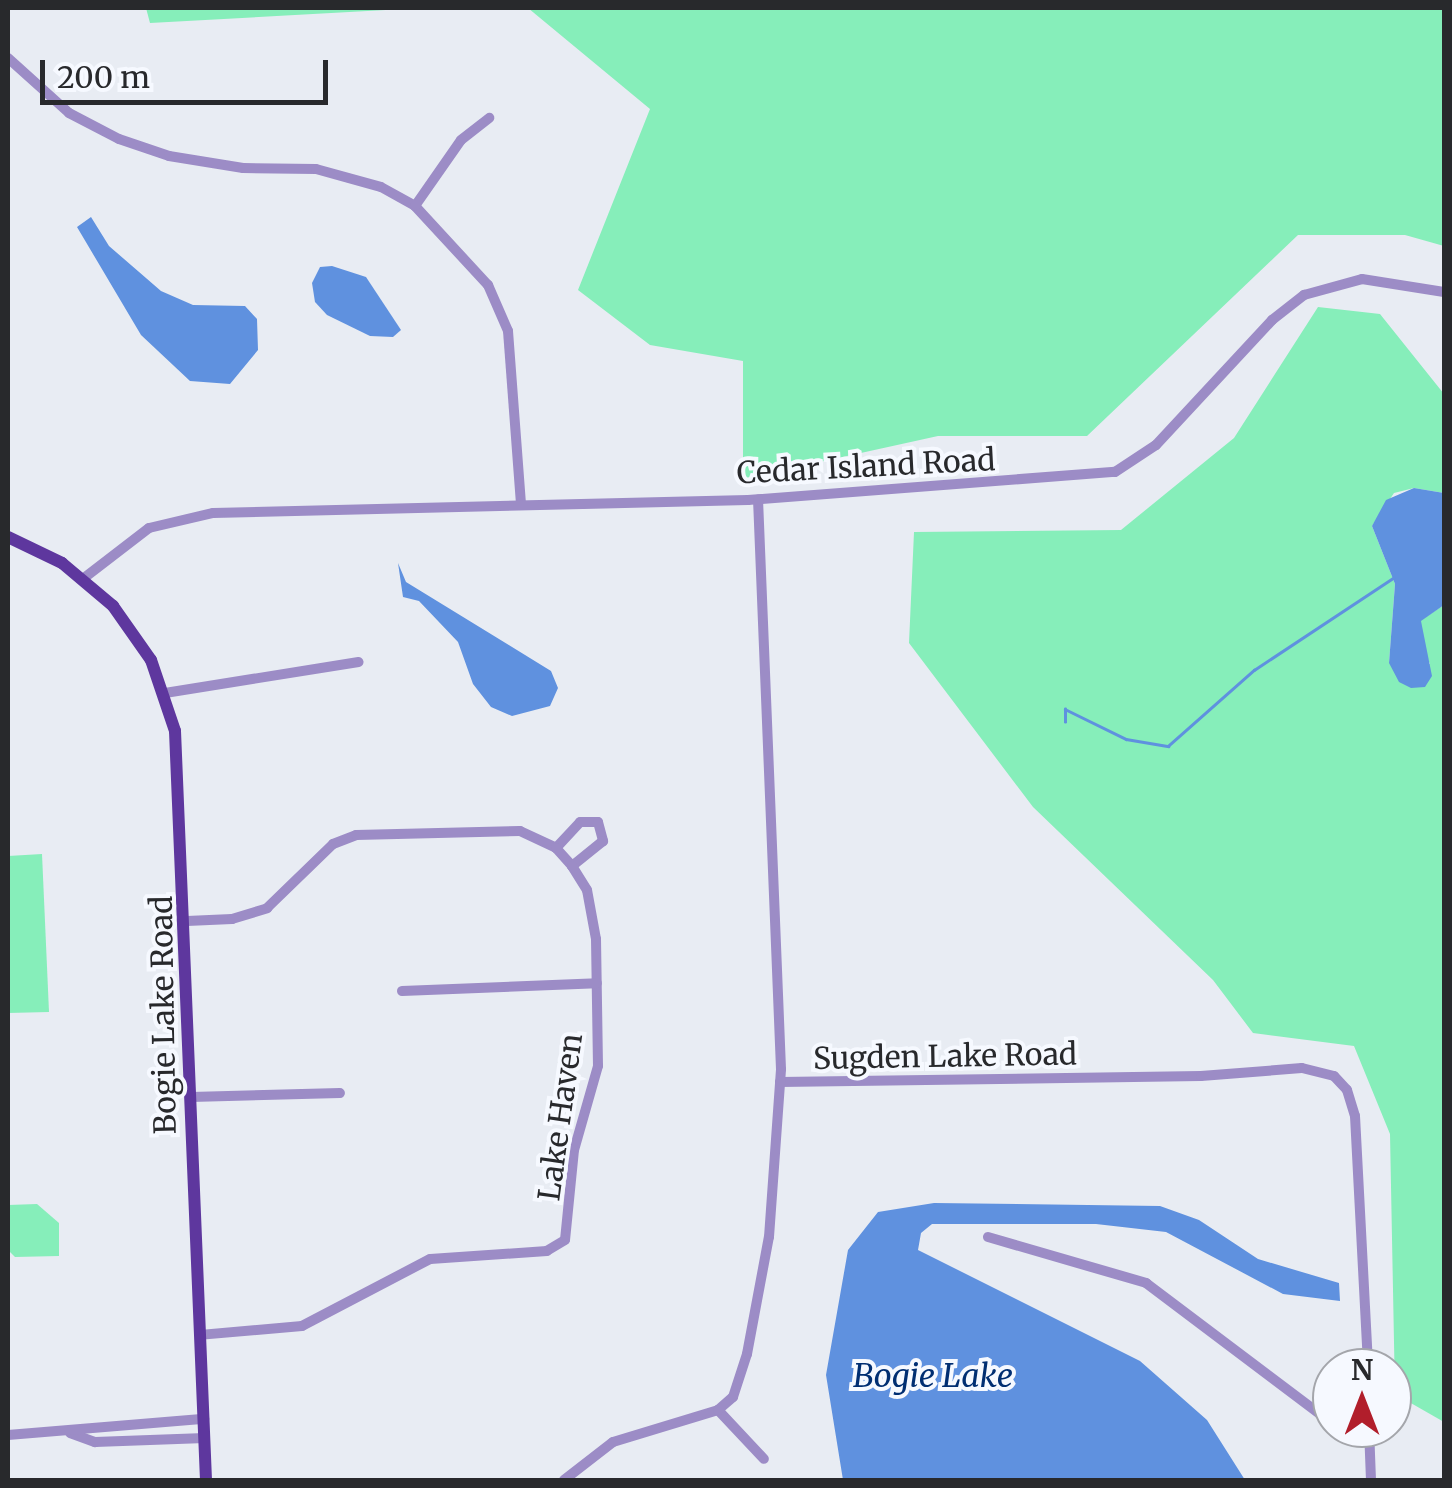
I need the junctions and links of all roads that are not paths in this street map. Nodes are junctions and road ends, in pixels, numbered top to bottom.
1 (8, 58) edge
2 (488, 118) dead end
3 (415, 206) junction
4 (1444, 292) edge
5 (758, 499) junction
6 (521, 503) junction
7 (8, 537) edge
8 (84, 578) junction
9 (359, 662) dead end
10 (165, 693) junction
11 (556, 848) junction
12 (572, 866) junction
13 (186, 921) junction
14 (596, 983) junction
15 (402, 990) dead end
16 (780, 1082) junction
17 (340, 1094) dead end
18 (190, 1097) junction
19 (988, 1237) dead end
20 (200, 1335) junction
21 (1367, 1348) edge
22 (1312, 1409) edge
23 (718, 1410) junction
24 (204, 1420) junction
25 (69, 1433) junction
26 (8, 1435) edge
27 (205, 1438) junction
28 (1370, 1448) edge
29 (764, 1459) dead end
30 (206, 1480) edge
31 (564, 1480) edge
32 (1370, 1480) edge

1 - 3 street
2 - 3 street
3 - 6 street
4 - 5 street, Cedar Island Road
5 - 6 street, Cedar Island Road
5 - 16 street, Sugden Lake Road
6 - 8 street, Cedar Island Road
7 - 8 main road, Bogie Lake Road
8 - 10 main road, Bogie Lake Road
9 - 10 street
10 - 13 main road, Bogie Lake Road
11 - 12 street, Lake Haven
11 - 12 street
11 - 13 street, Lake Haven
12 - 14 street, Lake Haven
13 - 18 main road, Bogie Lake Road
14 - 15 street
14 - 20 street, Lake Haven
16 - 21 street, Sugden Lake Road
16 - 23 street
17 - 18 street
18 - 20 main road, Bogie Lake Road
19 - 22 street
20 - 24 main road, Bogie Lake Road
23 - 29 street
23 - 31 street
24 - 25 street
24 - 27 main road, Bogie Lake Road
25 - 26 street
25 - 27 street
27 - 30 main road, Bogie Lake Road
28 - 32 street

